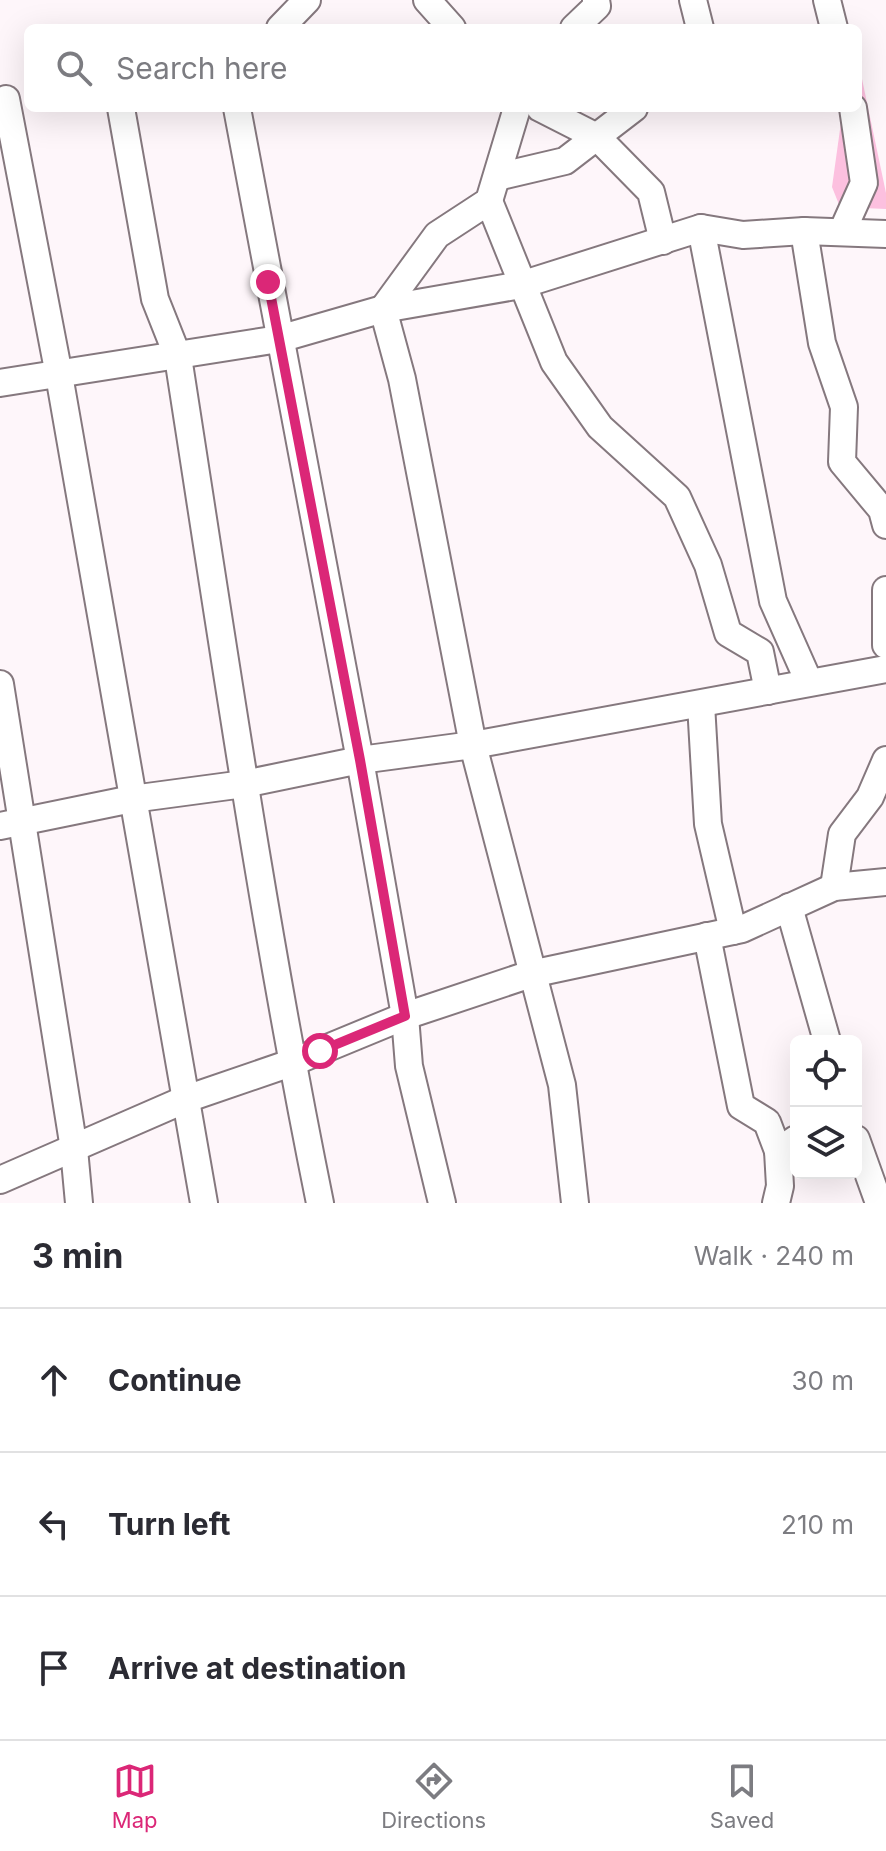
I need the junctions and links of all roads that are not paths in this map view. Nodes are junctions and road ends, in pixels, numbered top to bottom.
1 (307, 0) edge
2 (427, 0) edge
3 (596, 0) edge
4 (693, 0) edge
5 (827, 0) edge
6 (284, 24) edge
7 (448, 24) edge
8 (578, 24) edge
9 (699, 24) edge
10 (833, 24) edge
11 (6, 99) dead end
12 (122, 112) edge
13 (238, 112) edge
14 (516, 112) edge
15 (548, 112) edge
16 (629, 112) edge
17 (854, 112) edge
18 (597, 137) junction
19 (493, 189) junction
20 (701, 228) junction
21 (804, 231) junction
22 (842, 232) junction
23 (886, 234) edge
24 (663, 241) junction
25 (521, 285) junction
26 (383, 309) junction
27 (279, 339) junction
28 (178, 357) junction
29 (59, 375) junction
30 (0, 383) edge
31 (886, 525) edge
32 (886, 590) edge
33 (886, 645) edge
34 (886, 669) edge
35 (809, 682) junction
36 (0, 684) edge
37 (768, 691) junction
38 (701, 704) junction
39 (473, 745) junction
40 (360, 760) junction
41 (886, 760) edge
42 (244, 784) junction
43 (132, 799) junction
44 (12, 824) edge
45 (886, 882) edge
46 (834, 887) junction
47 (789, 907) junction
48 (733, 931) junction
49 (707, 936) junction
50 (531, 974) junction
51 (405, 1016) junction
52 (825, 1035) edge
53 (291, 1063) junction
54 (186, 1099) junction
55 (787, 1145) edge
56 (74, 1149) junction
57 (862, 1156) edge
58 (0, 1180) edge
59 (79, 1203) edge
60 (204, 1203) edge
61 (320, 1203) edge
62 (442, 1203) edge
63 (575, 1203) edge
64 (776, 1203) edge
65 (879, 1203) edge

1 - 6 street
2 - 7 street
3 - 8 street
4 - 9 street
5 - 10 street
11 - 29 street
12 - 28 street
13 - 27 street
14 - 19 street
15 - 18 street
16 - 18 street
17 - 22 street
18 - 19 street
18 - 24 street
19 - 25 street
19 - 26 street
20 - 21 street
20 - 24 street
20 - 35 street
21 - 22 street
21 - 31 street
22 - 23 street
24 - 25 street
25 - 26 street
25 - 37 street
26 - 27 street
26 - 39 street
27 - 28 street
27 - 40 street
28 - 29 street
28 - 42 street
29 - 30 street
29 - 43 street
32 - 33 street
34 - 35 street
35 - 37 street
36 - 44 street
37 - 38 street
38 - 39 street
38 - 48 street
39 - 40 street
39 - 50 street
40 - 42 street
40 - 51 street
41 - 46 street
42 - 43 street
42 - 53 street
43 - 44 street
43 - 54 street
44 - 56 street
45 - 46 street
46 - 47 street
47 - 48 street
47 - 52 street
48 - 49 street
49 - 50 street
49 - 55 street
50 - 51 street
50 - 63 street
51 - 53 street
51 - 62 street
53 - 54 street
53 - 61 street
54 - 56 street
54 - 60 street
55 - 64 street
56 - 58 street
56 - 59 street
57 - 65 street

